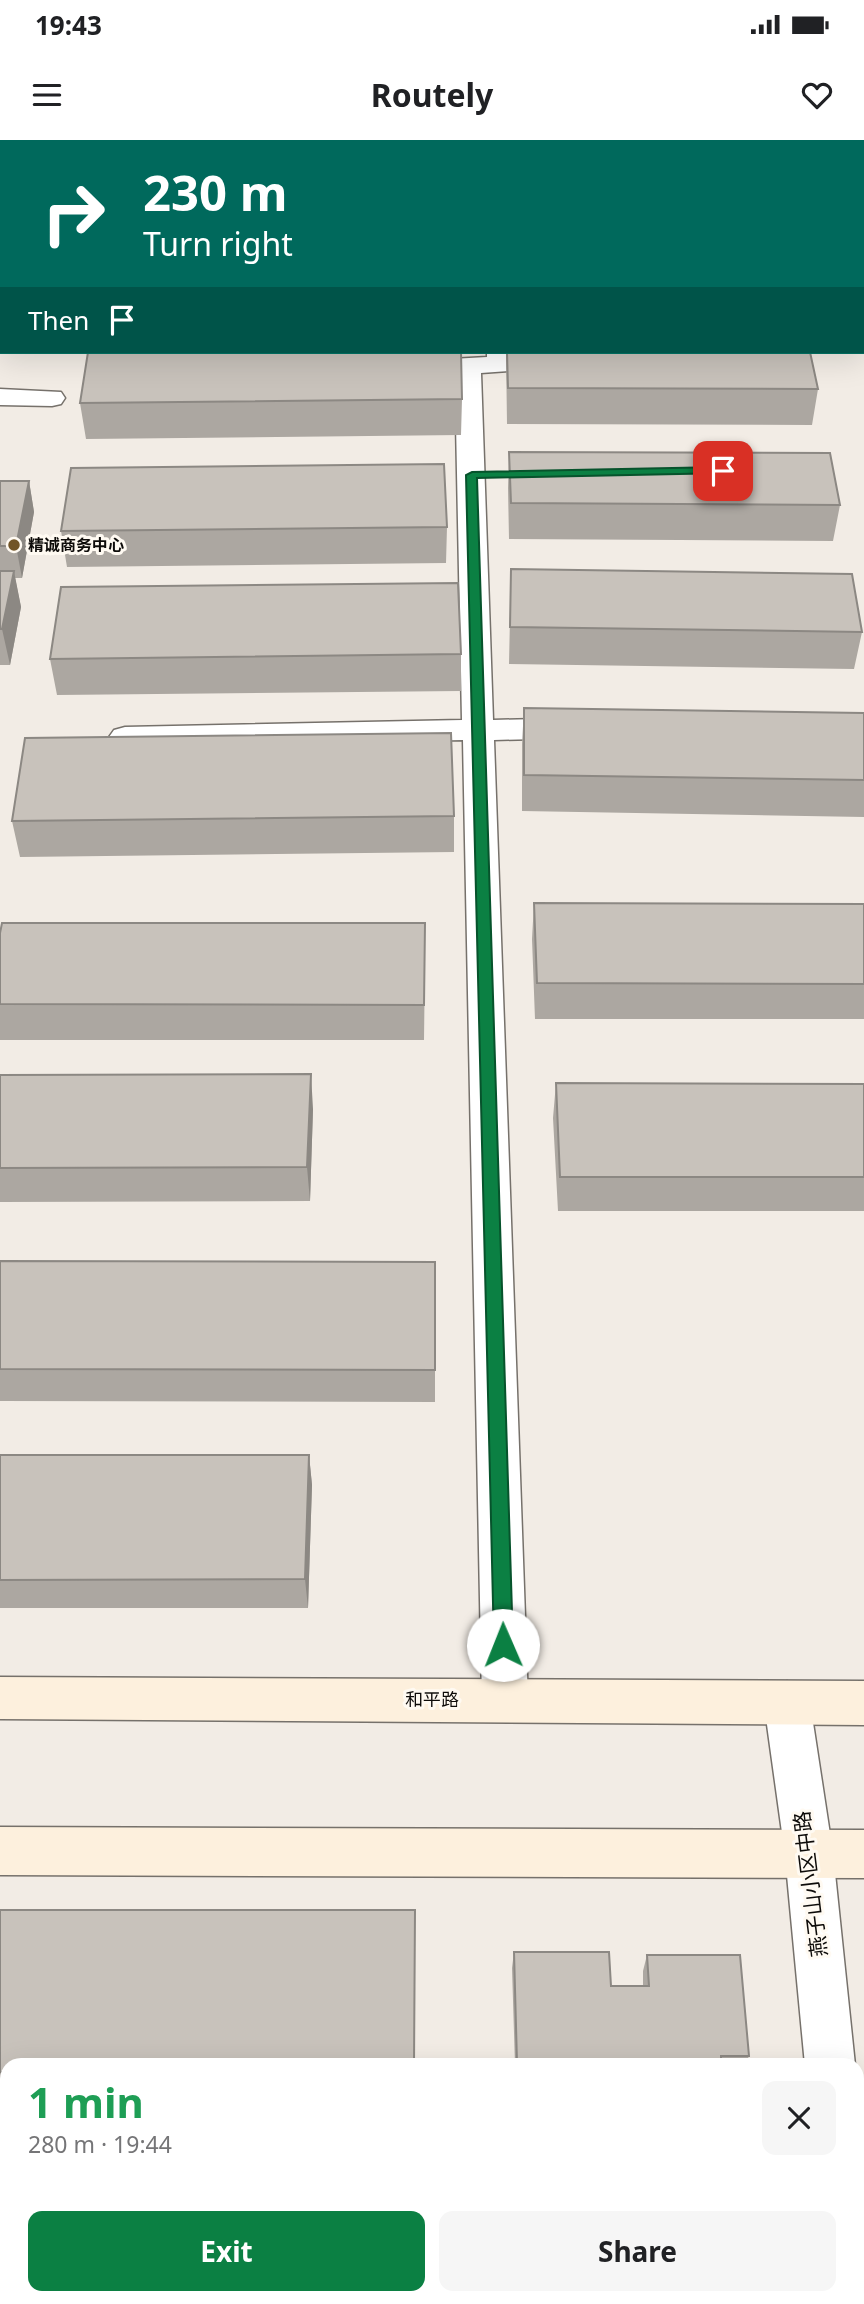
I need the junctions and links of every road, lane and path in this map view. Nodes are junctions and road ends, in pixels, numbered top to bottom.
1 (484, 358) edge
2 (414, 366) edge
3 (0, 397) edge
4 (52, 398) dead end
5 (478, 728) junction
6 (603, 728) edge
7 (102, 738) edge
8 (0, 1698) edge
9 (505, 1701) junction
10 (787, 1703) junction
11 (864, 1703) edge
12 (0, 1850) edge
13 (809, 1854) junction
14 (864, 1854) edge
15 (829, 2058) edge

1 - 2 street
1 - 5 street
3 - 4 street
5 - 6 street
5 - 7 street
5 - 9 street
8 - 9 main road, 和平路
9 - 10 main road, 和平路
10 - 11 main road, 和平路
10 - 13 street, 燕子山小区中路
12 - 13 main road
13 - 14 main road
13 - 15 street, 燕子山小区中路

